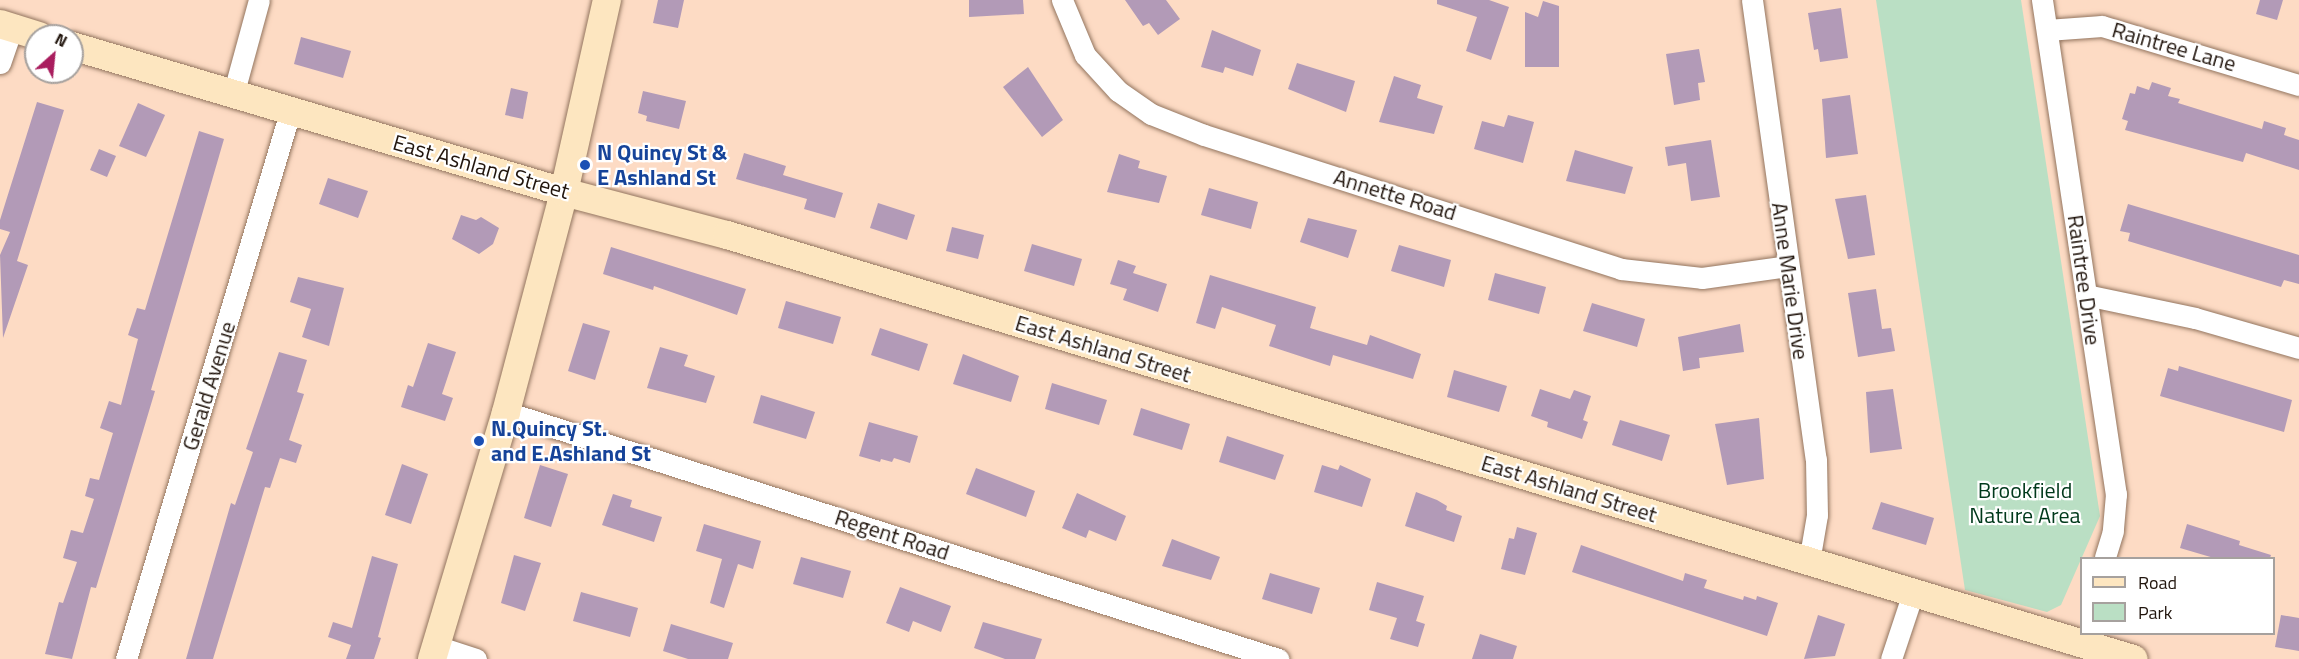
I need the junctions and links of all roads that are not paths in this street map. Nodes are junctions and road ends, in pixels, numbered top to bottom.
1 (259, 0) edge
2 (607, 0) edge
3 (1062, 0) edge
4 (1752, 0) edge
5 (2042, 0) edge
6 (17, 29) edge
7 (2047, 30) junction
8 (84, 50) edge
9 (0, 63) edge
10 (2299, 85) edge
11 (233, 95) junction
12 (290, 112) junction
13 (564, 192) junction
14 (1787, 266) junction
15 (2086, 295) junction
16 (2299, 348) edge
17 (506, 412) junction
18 (2105, 557) edge
19 (1809, 562) junction
20 (1913, 593) junction
21 (2083, 638) edge
22 (434, 652) edge
23 (126, 659) edge
24 (477, 659) edge
25 (1278, 659) edge
26 (1891, 659) edge
27 (2133, 659) edge

1 - 11 street
2 - 13 main road
3 - 14 street, Annette Road
4 - 14 street, Anne Marie Drive
5 - 7 street, Raintree Drive
6 - 9 street
7 - 10 street, Raintree Lane
7 - 15 street, Raintree Drive
8 - 11 main road, East Ashland Street
11 - 12 main road, East Ashland Street
12 - 13 main road, East Ashland Street
12 - 23 street, Gerald Avenue
13 - 17 main road
13 - 19 main road, East Ashland Street
14 - 19 street, Anne Marie Drive
15 - 16 street
15 - 18 street, Raintree Drive
17 - 22 main road
17 - 25 street, Regent Road
19 - 20 main road, East Ashland Street
20 - 21 main road, East Ashland Street
20 - 26 street
21 - 27 main road, East Ashland Street
22 - 24 street

